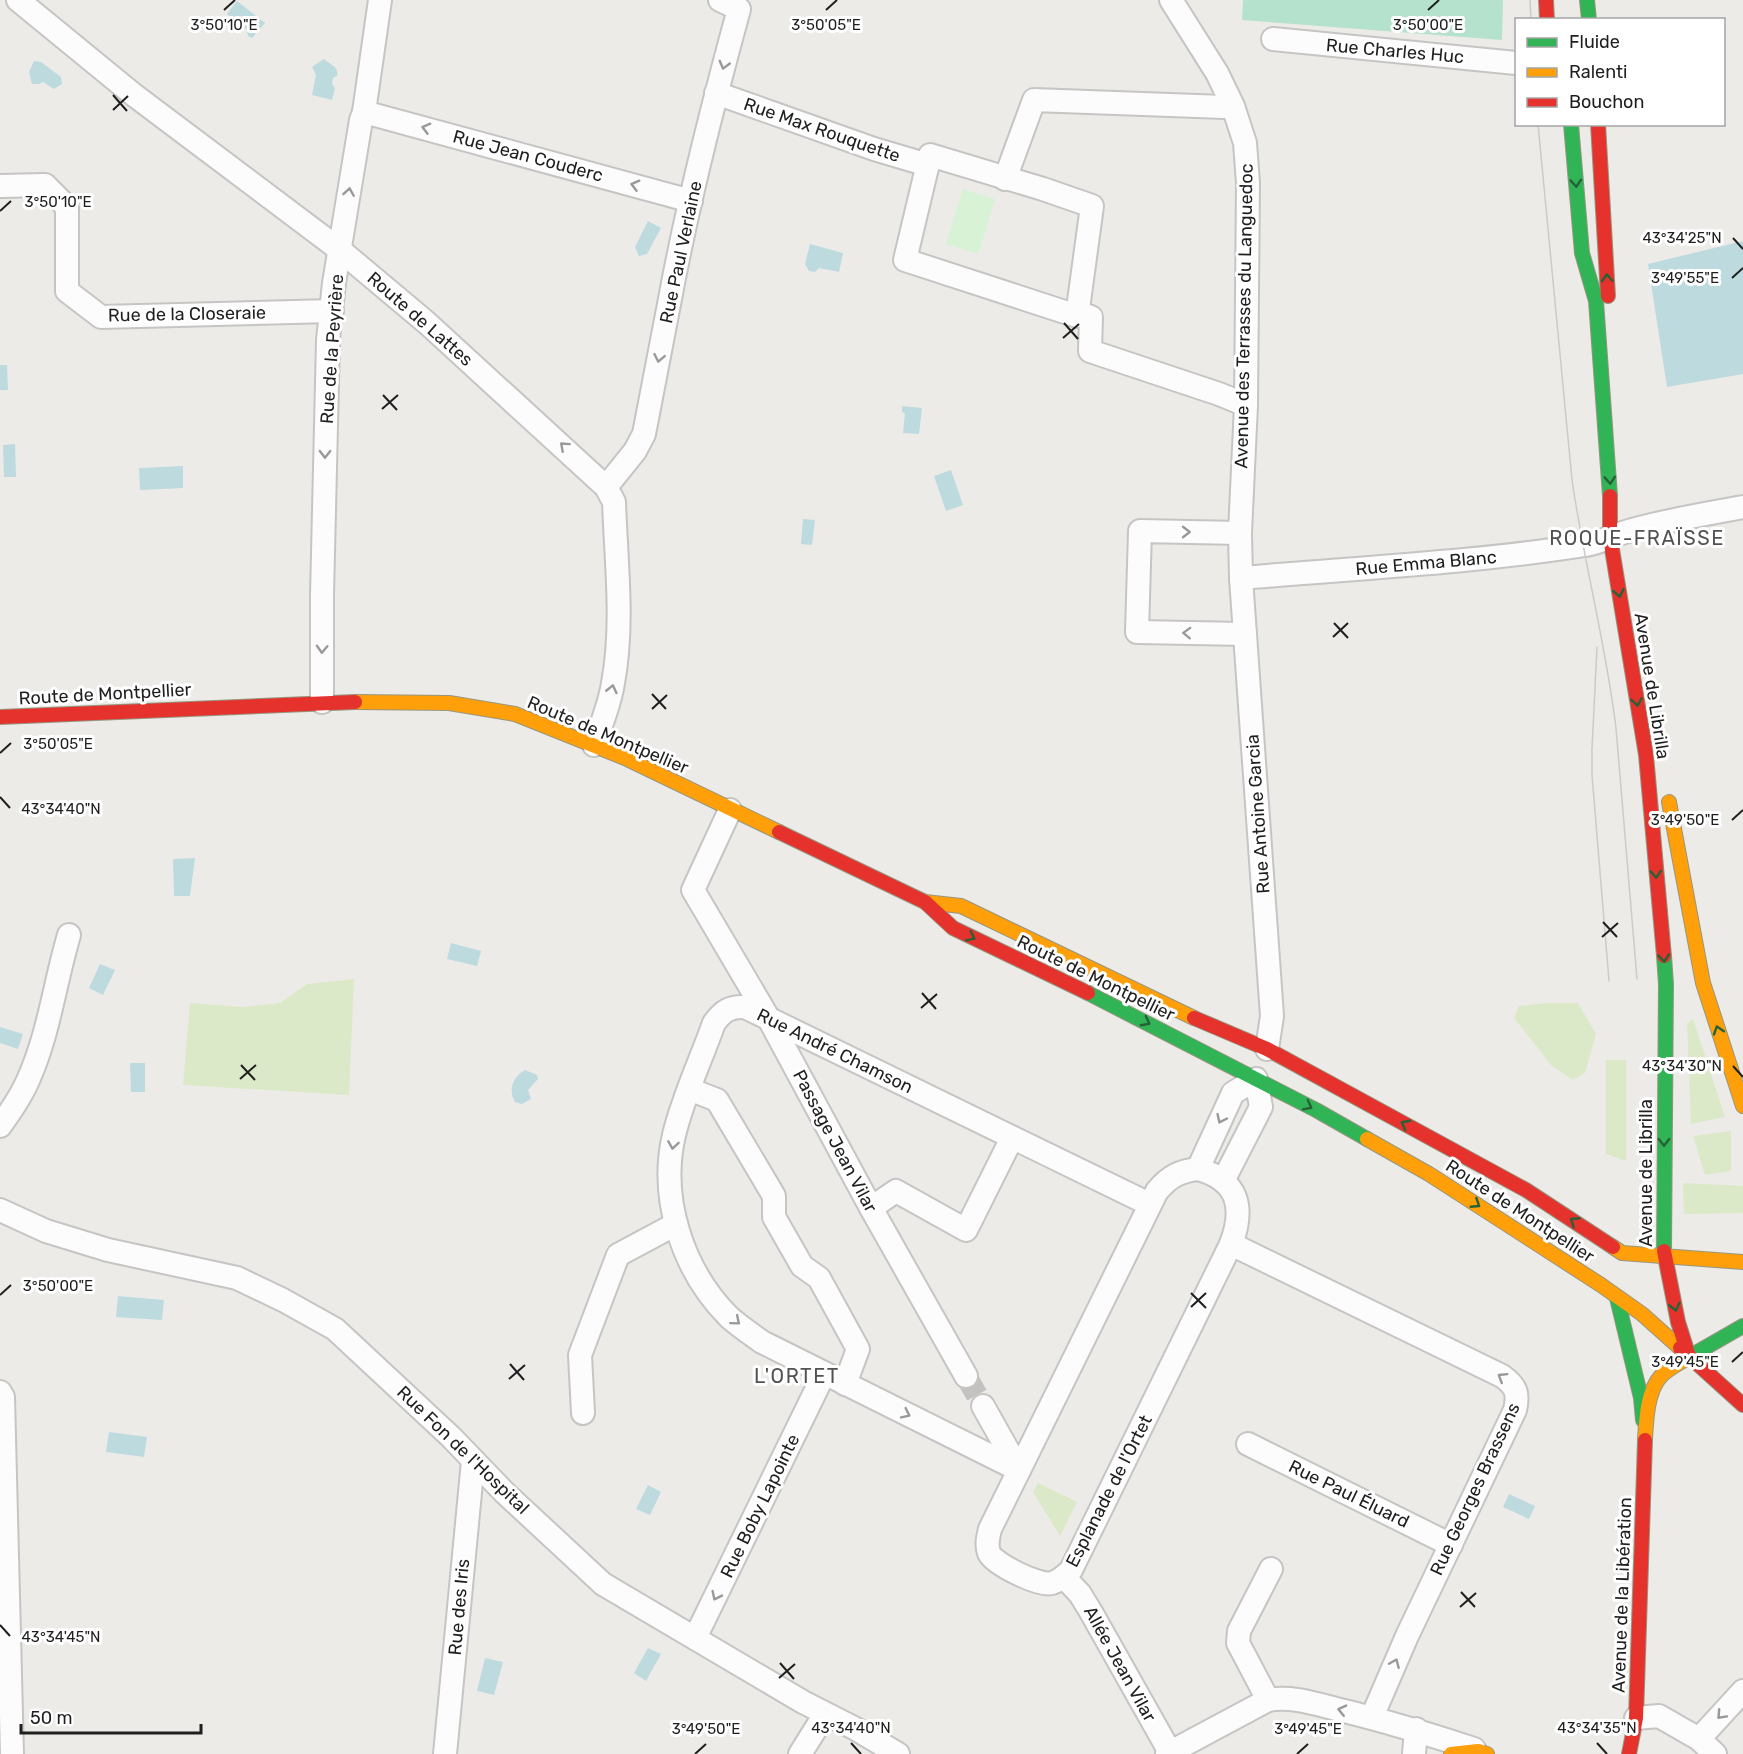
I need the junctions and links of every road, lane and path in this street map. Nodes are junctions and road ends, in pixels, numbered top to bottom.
1 (18, 0) edge
2 (380, 0) edge
3 (1171, 0) edge
4 (1546, 0) edge
5 (1587, 0) edge
6 (730, 4) edge
7 (1547, 18) edge
8 (1589, 18) edge
9 (1273, 39) dead end
10 (1515, 63) edge
11 (717, 93) junction
12 (1224, 107) dead end
13 (364, 111) junction
14 (1571, 126) edge
15 (1598, 126) edge
16 (928, 165) junction
17 (1005, 178) junction
18 (0, 186) edge
19 (691, 201) junction
20 (340, 250) junction
21 (1582, 253) junction
22 (332, 311) junction
23 (1077, 312) junction
24 (1246, 405) junction
25 (1594, 468) dead end
26 (606, 487) junction
27 (1624, 490) dead end
28 (1743, 507) edge
29 (1596, 512) dead end
30 (1240, 533) junction
31 (1619, 535) junction
32 (1241, 578) junction
33 (1245, 634) junction
34 (322, 702) junction
35 (0, 717) edge
36 (594, 745) junction
37 (1666, 785) dead end
38 (730, 810) junction
39 (925, 902) junction
40 (69, 935) dead end
41 (769, 1019) junction
42 (1261, 1064) junction
43 (690, 1089) junction
44 (1743, 1103) edge
45 (0, 1126) edge
46 (1012, 1138) junction
47 (1197, 1169) junction
48 (1223, 1181) junction
49 (1149, 1204) junction
50 (871, 1208) junction
51 (0, 1210) edge
52 (676, 1224) junction
53 (1232, 1244) junction
54 (1664, 1256) junction
55 (1743, 1262) edge
56 (1617, 1298) junction
57 (1743, 1326) edge
58 (1689, 1357) junction
59 (824, 1374) junction
60 (966, 1376) tunnel mouth
61 (845, 1384) junction
62 (0, 1392) edge
63 (1743, 1405) edge
64 (983, 1406) tunnel mouth
65 (583, 1413) dead end
66 (1645, 1437) junction
67 (1248, 1444) dead end
68 (473, 1461) junction
69 (1019, 1470) junction
70 (1451, 1545) junction
71 (1271, 1569) dead end
72 (1064, 1577) junction
73 (695, 1638) junction
74 (1743, 1691) edge
75 (1268, 1700) junction
76 (825, 1714) junction
77 (1372, 1717) junction
78 (1636, 1718) junction
79 (1416, 1729) junction
80 (1707, 1746) edge
81 (1483, 1752) edge
82 (12, 1754) edge
83 (445, 1754) edge
84 (800, 1754) edge
85 (898, 1754) edge
86 (1169, 1754) edge
87 (1414, 1754) edge
88 (1451, 1754) edge
89 (1629, 1754) edge

1 - 20 street, Route de Lattes
2 - 13 street, Rue de la Peyrière
3 - 24 street, Avenue des Terrasses du Languedoc
4 - 7 main road
5 - 8 main road
6 -> 11 street, Rue Paul Verlaine
9 - 10 street, Rue Charles Huc
11 - 16 street, Rue Max Rouquette
11 - 19 street, Rue Paul Verlaine
12 - 17 street
19 -> 13 street, Rue Jean Couderc
20 -> 13 street, Rue de la Peyrière
14 -> 21 main road, Avenue de Librilla
27 -> 15 main road
16 - 17 street
16 - 23 street
17 - 23 street
18 - 22 street, Rue de la Closeraie
19 -> 26 street, Rue Paul Verlaine
20 - 22 street, Rue de la Peyrière
26 -> 20 street, Route de Lattes
21 - 25 main road
21 -> 31 main road, Avenue de Librilla
22 -> 34 street, Rue de la Peyrière
23 - 24 street
24 - 30 street, Avenue des Terrasses du Languedoc
36 -> 26 street
28 - 31 street, Rue Emma Blanc
29 - 31 main road
30 - 32 street, Avenue des Terrasses du Languedoc
33 -> 30 street
31 - 32 street, Rue Emma Blanc
31 -> 54 main road, Avenue de Librilla
32 - 33 street, Rue Antoine Garcia
33 - 42 street, Rue Antoine Garcia
34 - 35 main road, Route de Montpellier
34 - 36 main road, Route de Montpellier
36 - 38 main road, Route de Montpellier
44 -> 37 main road, Avenue de Librilla
38 - 39 main road, Route de Montpellier
38 - 41 street, Passage Jean Vilar
39 -> 42 main road, Route de Montpellier
39 - 42 main road, Route de Montpellier
40 - 45 street
41 - 43 street, Rue André Chamson
41 - 46 street, Rue André Chamson
41 - 50 street, Passage Jean Vilar
42 -> 47 street
42 - 48 street
54 -> 42 main road, Route de Montpellier
42 -> 56 main road, Route de Montpellier
43 -> 52 street, Rue André Chamson
43 - 61 street
46 - 49 street, Rue André Chamson
46 - 50 street
47 - 48 street
47 - 49 street, Esplanade de l'Ortet
48 - 53 street, Esplanade de l'Ortet
49 - 69 street, Esplanade de l'Ortet
50 - 60 street, Passage Jean Vilar
51 - 68 street, Rue Fon de l'Hospital
52 -> 59 street, Rue André Chamson
52 - 65 street
70 -> 53 street, Rue Georges Brassens
53 - 72 street, Esplanade de l'Ortet
54 - 55 main road
54 -> 58 main road, Avenue de Librilla
56 - 58 main road, Route de Montpellier
56 - 66 main road, Avenue de la Libération
57 - 58 main road, Avenue de la Libération
58 - 63 main road, Route de Montpellier
58 - 66 main road, Avenue de la Libération
59 - 61 street, Rue André Chamson
59 -> 73 street, Rue Boby Lapointe
61 -> 69 street, Rue André Chamson
62 - 82 street
64 - 69 street
66 - 78 main road, Avenue de la Libération
67 - 70 street, Rue Paul Éluard
68 - 73 street, Rue Fon de l'Hospital
68 - 83 street, Rue des Iris
69 - 72 street, Esplanade de l'Ortet
77 -> 70 street, Rue Georges Brassens
71 - 75 street
72 - 86 street, Allée Jean Vilar
73 - 76 street, Rue Fon de l'Hospital
74 -> 80 street
77 -> 75 street
75 - 86 street
76 - 84 street
76 - 85 street, Rue Fon de l'Hospital
77 - 79 street
78 - 80 street
78 - 89 main road, Avenue de la Libération
79 - 81 street
79 - 87 street
81 - 88 main road

